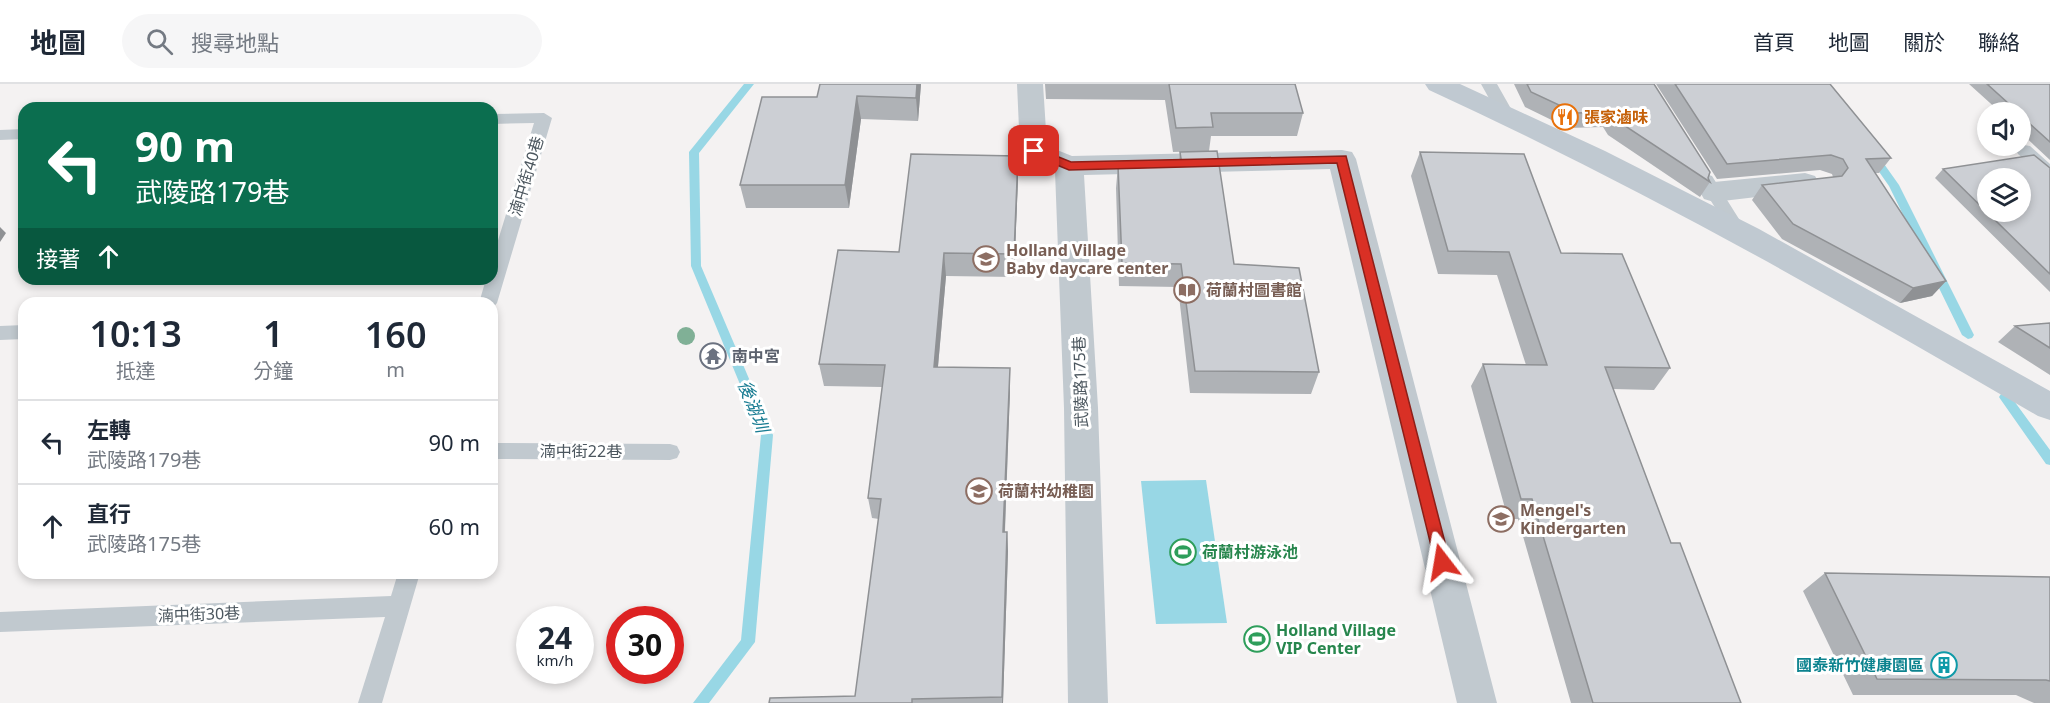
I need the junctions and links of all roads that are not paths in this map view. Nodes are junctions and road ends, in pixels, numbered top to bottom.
1 (1030, 84) edge
2 (1438, 84) edge
3 (1489, 84) edge
4 (1506, 114) junction
5 (498, 119) edge
6 (18, 134) edge
7 (0, 135) edge
8 (2031, 156) edge
9 (1696, 162) edge
10 (1069, 166) junction
11 (2050, 173) edge
12 (1821, 182) edge
13 (1714, 192) junction
14 (1738, 231) junction
15 (498, 270) edge
16 (18, 332) edge
17 (0, 333) edge
18 (2050, 407) edge
19 (498, 451) edge
20 (670, 452) dead end
21 (407, 579) edge
22 (398, 606) junction
23 (0, 622) edge
24 (370, 703) edge
25 (1088, 703) edge
26 (1477, 703) edge

1 - 10 street
2 - 4 street
3 - 4 lane
4 - 14 street
5 - 15 lane, 湳中街40巷
6 - 7 lane
8 - 11 lane
9 - 13 lane
10 - 25 street, 武陵路175巷
10 - 26 street
12 - 13 street
13 - 14 lane
14 - 18 street
16 - 17 lane
19 - 20 lane, 湳中街22巷
21 - 22 lane
22 - 23 lane, 湳中街30巷
22 - 24 lane

